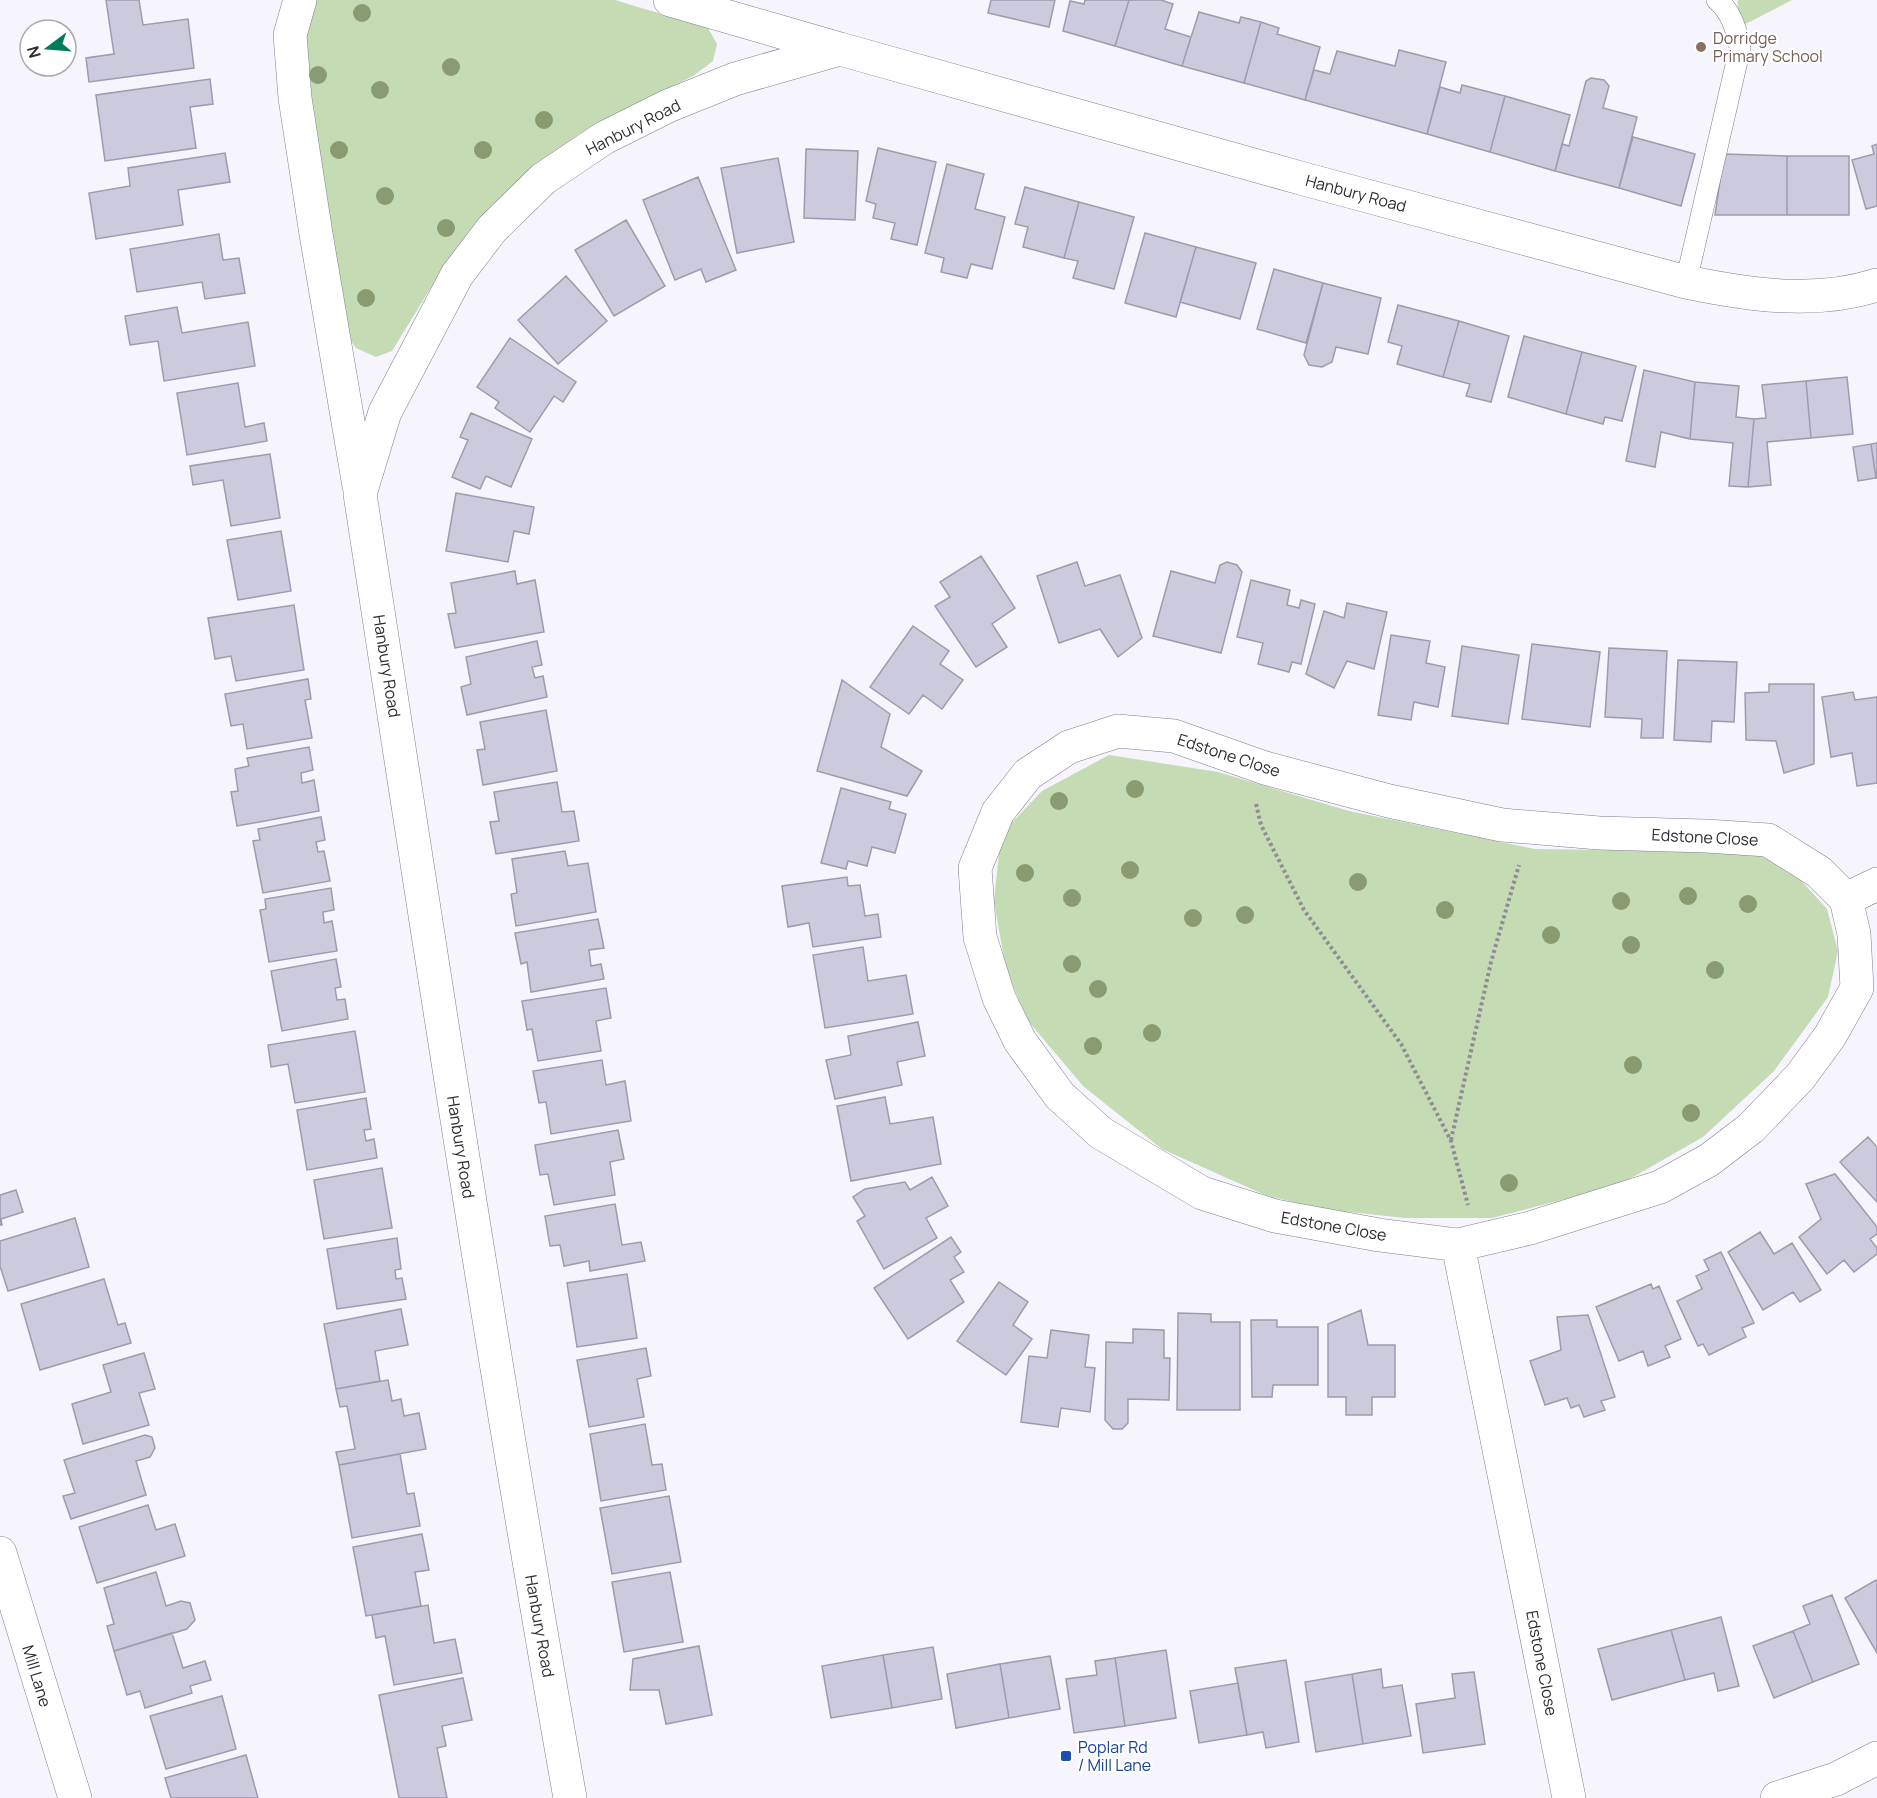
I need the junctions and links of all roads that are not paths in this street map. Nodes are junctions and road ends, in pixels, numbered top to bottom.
1 (300, 0) edge
2 (670, 0) edge
3 (1717, 0) edge
4 (840, 49) junction
5 (1686, 282) junction
6 (1877, 285) edge
7 (360, 494) junction
8 (1877, 884) edge
9 (1846, 899) junction
10 (1467, 1243) junction
11 (0, 1553) edge
12 (1877, 1758) edge
13 (75, 1798) edge
14 (570, 1798) edge
15 (1569, 1798) edge
16 (1777, 1798) edge

1 - 7 street, Hanbury Road
2 - 4 street, Hanbury Road
3 - 5 lane
4 - 5 street, Hanbury Road
4 - 7 street, Hanbury Road
5 - 6 street, Hanbury Road
7 - 14 street, Hanbury Road
8 - 9 street
9 - 10 street, Edstone Close
9 - 10 street, Edstone Close
10 - 15 street, Edstone Close
11 - 13 street, Mill Lane
12 - 16 street

